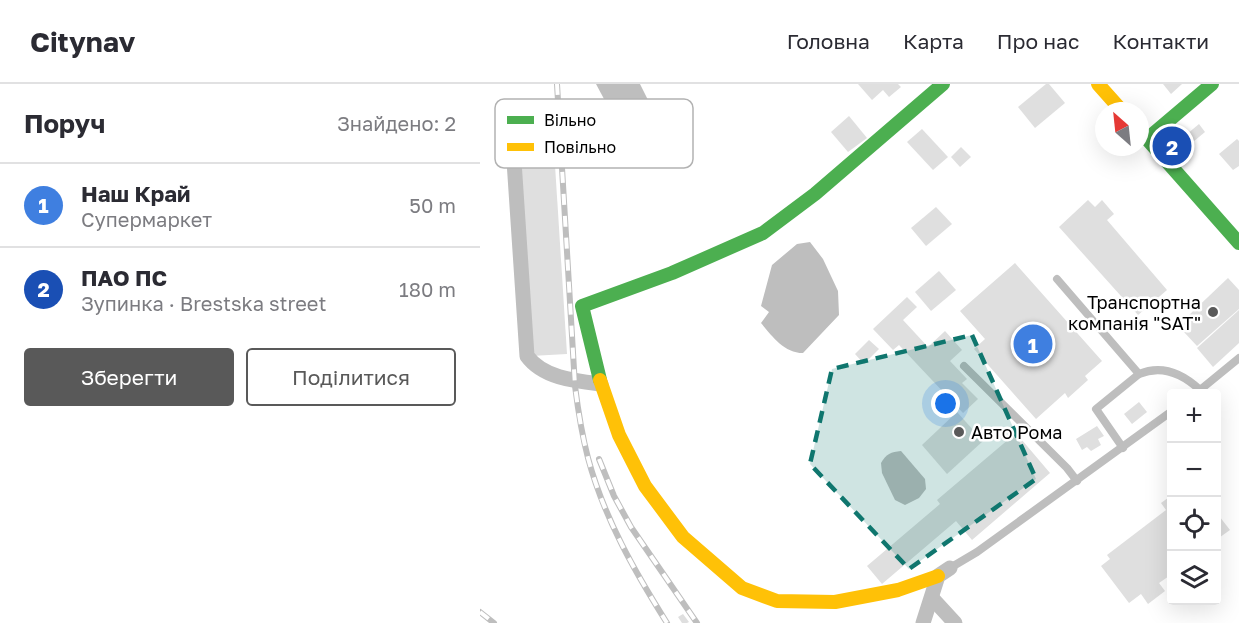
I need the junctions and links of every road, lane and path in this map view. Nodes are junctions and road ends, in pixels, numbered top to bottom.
1 (943, 84) edge
2 (1098, 84) edge
3 (1212, 84) edge
4 (1114, 102) edge
5 (1149, 131) edge
6 (1149, 142) edge
7 (514, 168) edge
8 (1239, 243) edge
9 (1057, 279) dead end
10 (1239, 358) edge
11 (964, 366) dead end
12 (1139, 374) junction
13 (601, 384) junction
14 (1195, 389) edge
15 (1201, 389) edge
16 (1167, 415) edge
17 (1123, 448) junction
18 (1077, 481) junction
19 (944, 572) junction
20 (932, 598) junction
21 (923, 623) edge
22 (955, 623) edge

1 - 13 main road
2 - 4 main road
3 - 5 main road
6 - 8 main road
7 - 13 street
9 - 12 lane
10 - 15 lane
11 - 18 lane
12 - 14 lane
12 - 17 lane
13 - 19 main road
16 - 17 lane
17 - 18 lane
18 - 19 lane
19 - 20 street
20 - 21 street
20 - 22 street

